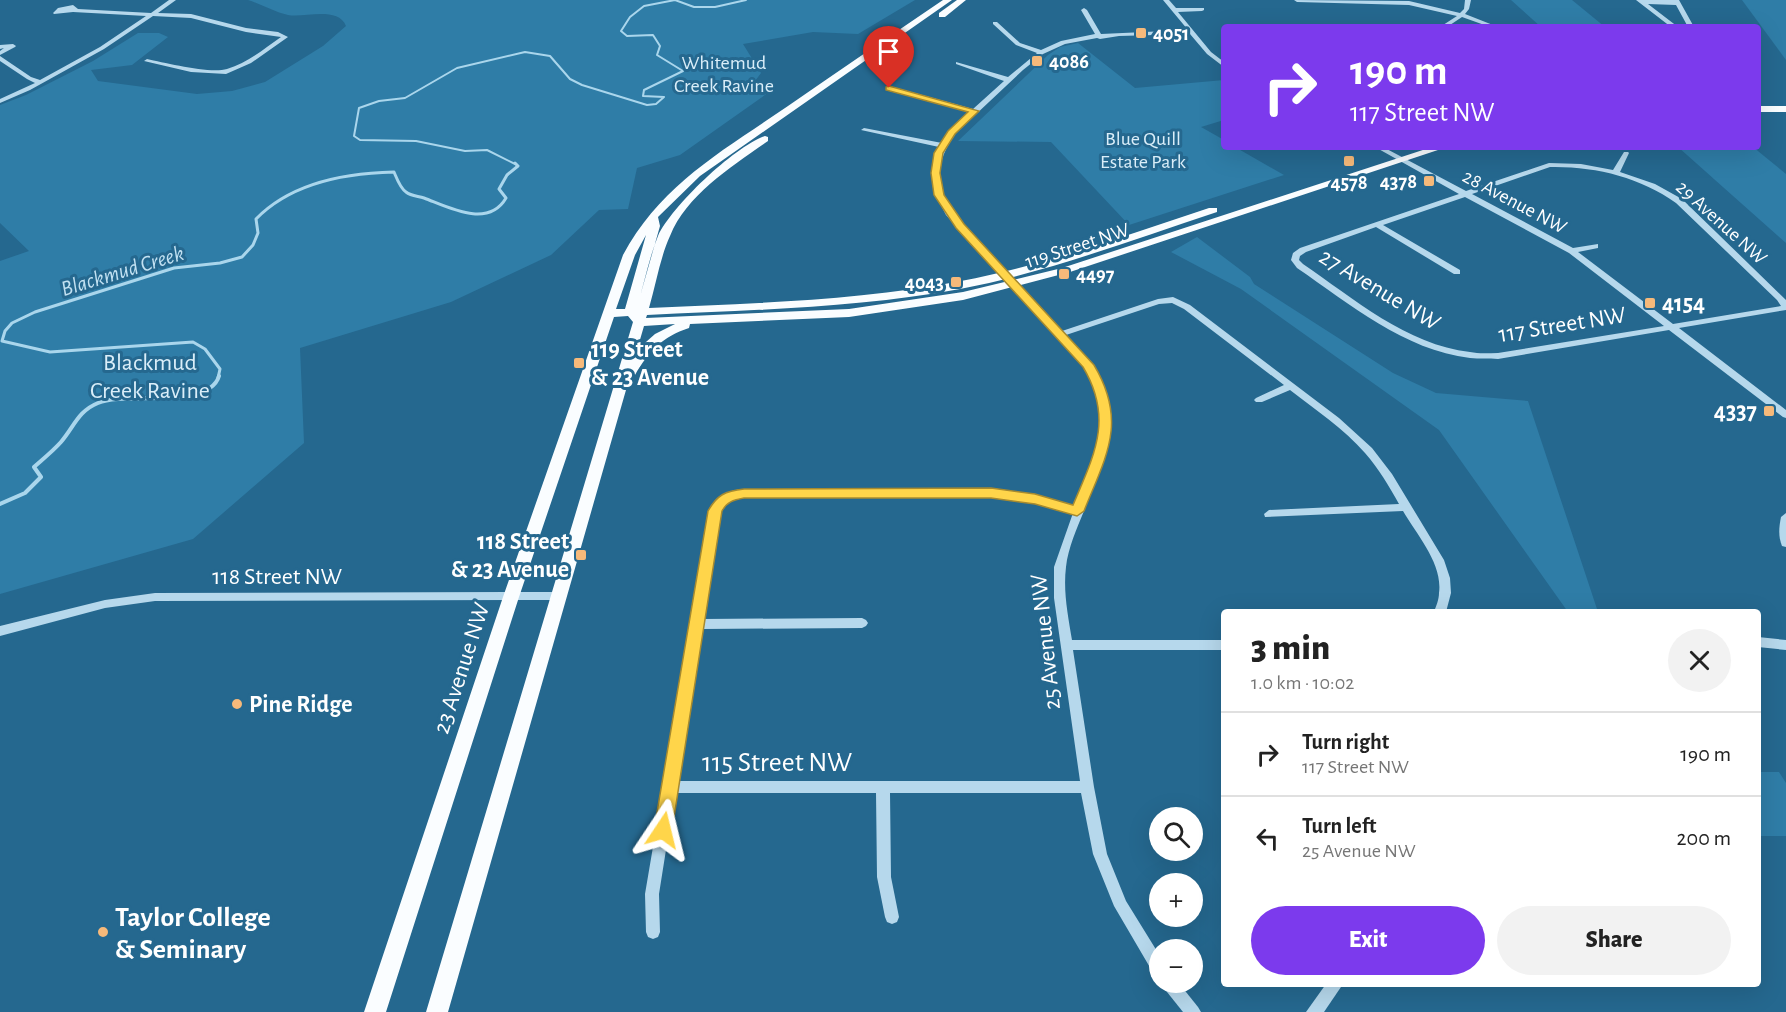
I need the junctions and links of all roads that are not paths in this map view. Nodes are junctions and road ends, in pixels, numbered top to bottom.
1 (173, 0) edge
2 (948, 0) edge
3 (962, 0) edge
4 (1166, 0) edge
5 (1297, 0) edge
6 (1468, 0) edge
7 (1640, 1) edge
8 (1676, 1) edge
9 (1202, 9) dead end
10 (1084, 10) dead end
11 (1175, 10) junction
12 (75, 11) dead end
13 (154, 14) junction
14 (1461, 15) junction
15 (995, 23) dead end
16 (1448, 24) edge
17 (1486, 24) edge
18 (1671, 24) edge
19 (1689, 24) edge
20 (1193, 33) junction
21 (1100, 37) junction
22 (0, 47) edge
23 (1041, 52) junction
24 (1218, 52) dead end
25 (0, 53) edge
26 (1209, 53) junction
27 (0, 58) edge
28 (147, 61) dead end
29 (958, 63) dead end
30 (1221, 63) edge
31 (1010, 80) junction
32 (36, 84) junction
33 (889, 88) dead end
34 (0, 98) edge
35 (1761, 104) edge
36 (1786, 104) edge
37 (1761, 109) edge
38 (1786, 110) edge
39 (974, 111) junction
40 (864, 130) dead end
41 (942, 145) junction
42 (1384, 150) edge
43 (1401, 150) edge
44 (1432, 150) edge
45 (1390, 153) junction
46 (1626, 153) dead end
47 (1402, 159) junction
48 (1615, 174) junction
49 (1465, 193) junction
50 (652, 215) junction
51 (1377, 225) junction
52 (1595, 246) dead end
53 (1572, 251) junction
54 (1457, 272) dead end
55 (1011, 280) junction
56 (1786, 305) edge
57 (611, 313) junction
58 (637, 315) junction
59 (702, 320) junction
60 (1673, 328) junction
61 (1061, 334) junction
62 (1448, 351) joint
63 (1292, 386) junction
64 (1259, 400) dead end
65 (1786, 415) edge
66 (608, 427) junction
67 (1407, 507) junction
68 (1077, 511) junction
69 (1269, 514) dead end
70 (1786, 517) edge
71 (1786, 543) edge
72 (558, 596) junction
73 (512, 597) junction
74 (1442, 609) edge
75 (862, 623) dead end
76 (697, 624) junction
77 (0, 631) edge
78 (1761, 642) edge
79 (1066, 645) junction
80 (1221, 645) edge
81 (1786, 645) edge
82 (670, 787) junction
83 (883, 787) junction
84 (1087, 787) junction
85 (892, 918) dead end
86 (653, 932) dead end
87 (1149, 955) edge
88 (384, 983) junction
89 (1333, 987) edge
90 (1177, 993) edge
91 (375, 1012) edge
92 (382, 1012) edge
93 (437, 1012) edge
94 (1193, 1012) edge
95 (1314, 1012) edge

1 - 13 street
2 - 50 main road, 23 Avenue NW
3 - 58 main road
4 - 11 street
5 - 14 street
6 - 14 street
7 - 8 street
7 - 18 street
8 - 19 street
9 - 11 street
10 - 21 street
11 - 20 street
12 - 13 street
13 - 28 street
13 - 32 street
14 - 16 street
14 - 17 street
15 - 23 street
20 - 21 street
20 - 26 street
21 - 23 street
22 - 25 street
23 - 31 street, 25 Avenue NW
24 - 26 street
26 - 30 street
27 - 32 street
29 - 31 street
31 - 39 street, 25 Avenue NW
32 - 34 street
33 - 39 street
35 - 36 main road
37 - 38 main road
39 - 41 street, 25 Avenue NW
40 - 41 street
41 - 55 street, 25 Avenue NW
42 - 45 street, 28 Avenue NW
43 - 45 main road, 119 Street NW
44 - 47 main road, 119 Street NW
45 - 47 street, 28 Avenue NW
45 - 55 main road, 119 Street NW
46 - 48 street
47 - 49 street, 28 Avenue NW
47 - 55 main road, 119 Street NW
48 - 49 street
48 - 56 street, 29 Avenue NW
49 - 51 street
49 - 53 street, 28 Avenue NW
50 - 57 main road, 23 Avenue NW
50 - 58 main road
51 - 54 street
51 - 62 street, 27 Avenue NW
52 - 53 street, 28 Avenue NW
53 - 60 street, 28 Avenue NW
55 - 58 main road, 119 Street NW
55 - 59 main road, 119 Street NW
55 - 61 street, 25 Avenue NW
56 - 60 street, 117 Street NW
57 - 58 main road, 119 Street NW
57 - 73 main road, 23 Avenue NW
58 - 59 main road, 119 Street NW
58 - 66 main road
59 - 66 main road
60 - 62 street, 117 Street NW
60 - 65 street, 28 Avenue NW
61 - 63 street
61 - 68 street, 25 Avenue NW
63 - 64 street
63 - 67 street
66 - 72 main road
67 - 69 street
67 - 74 street
68 - 76 street
68 - 79 street, 25 Avenue NW
70 - 71 street
72 - 73 street, 118 Street NW
72 - 93 main road
73 - 77 street, 118 Street NW
73 - 88 main road, 23 Avenue NW
75 - 76 street
76 - 82 street
78 - 81 street
79 - 80 street
79 - 84 street, 25 Avenue NW
82 - 83 street, 115 Street NW
82 - 86 street
83 - 84 street, 115 Street NW
83 - 85 street, 115 Street NW
84 - 87 street, 25 Avenue NW
88 - 91 main road, 23 Avenue NW
88 - 92 main road
89 - 95 street
90 - 94 street

